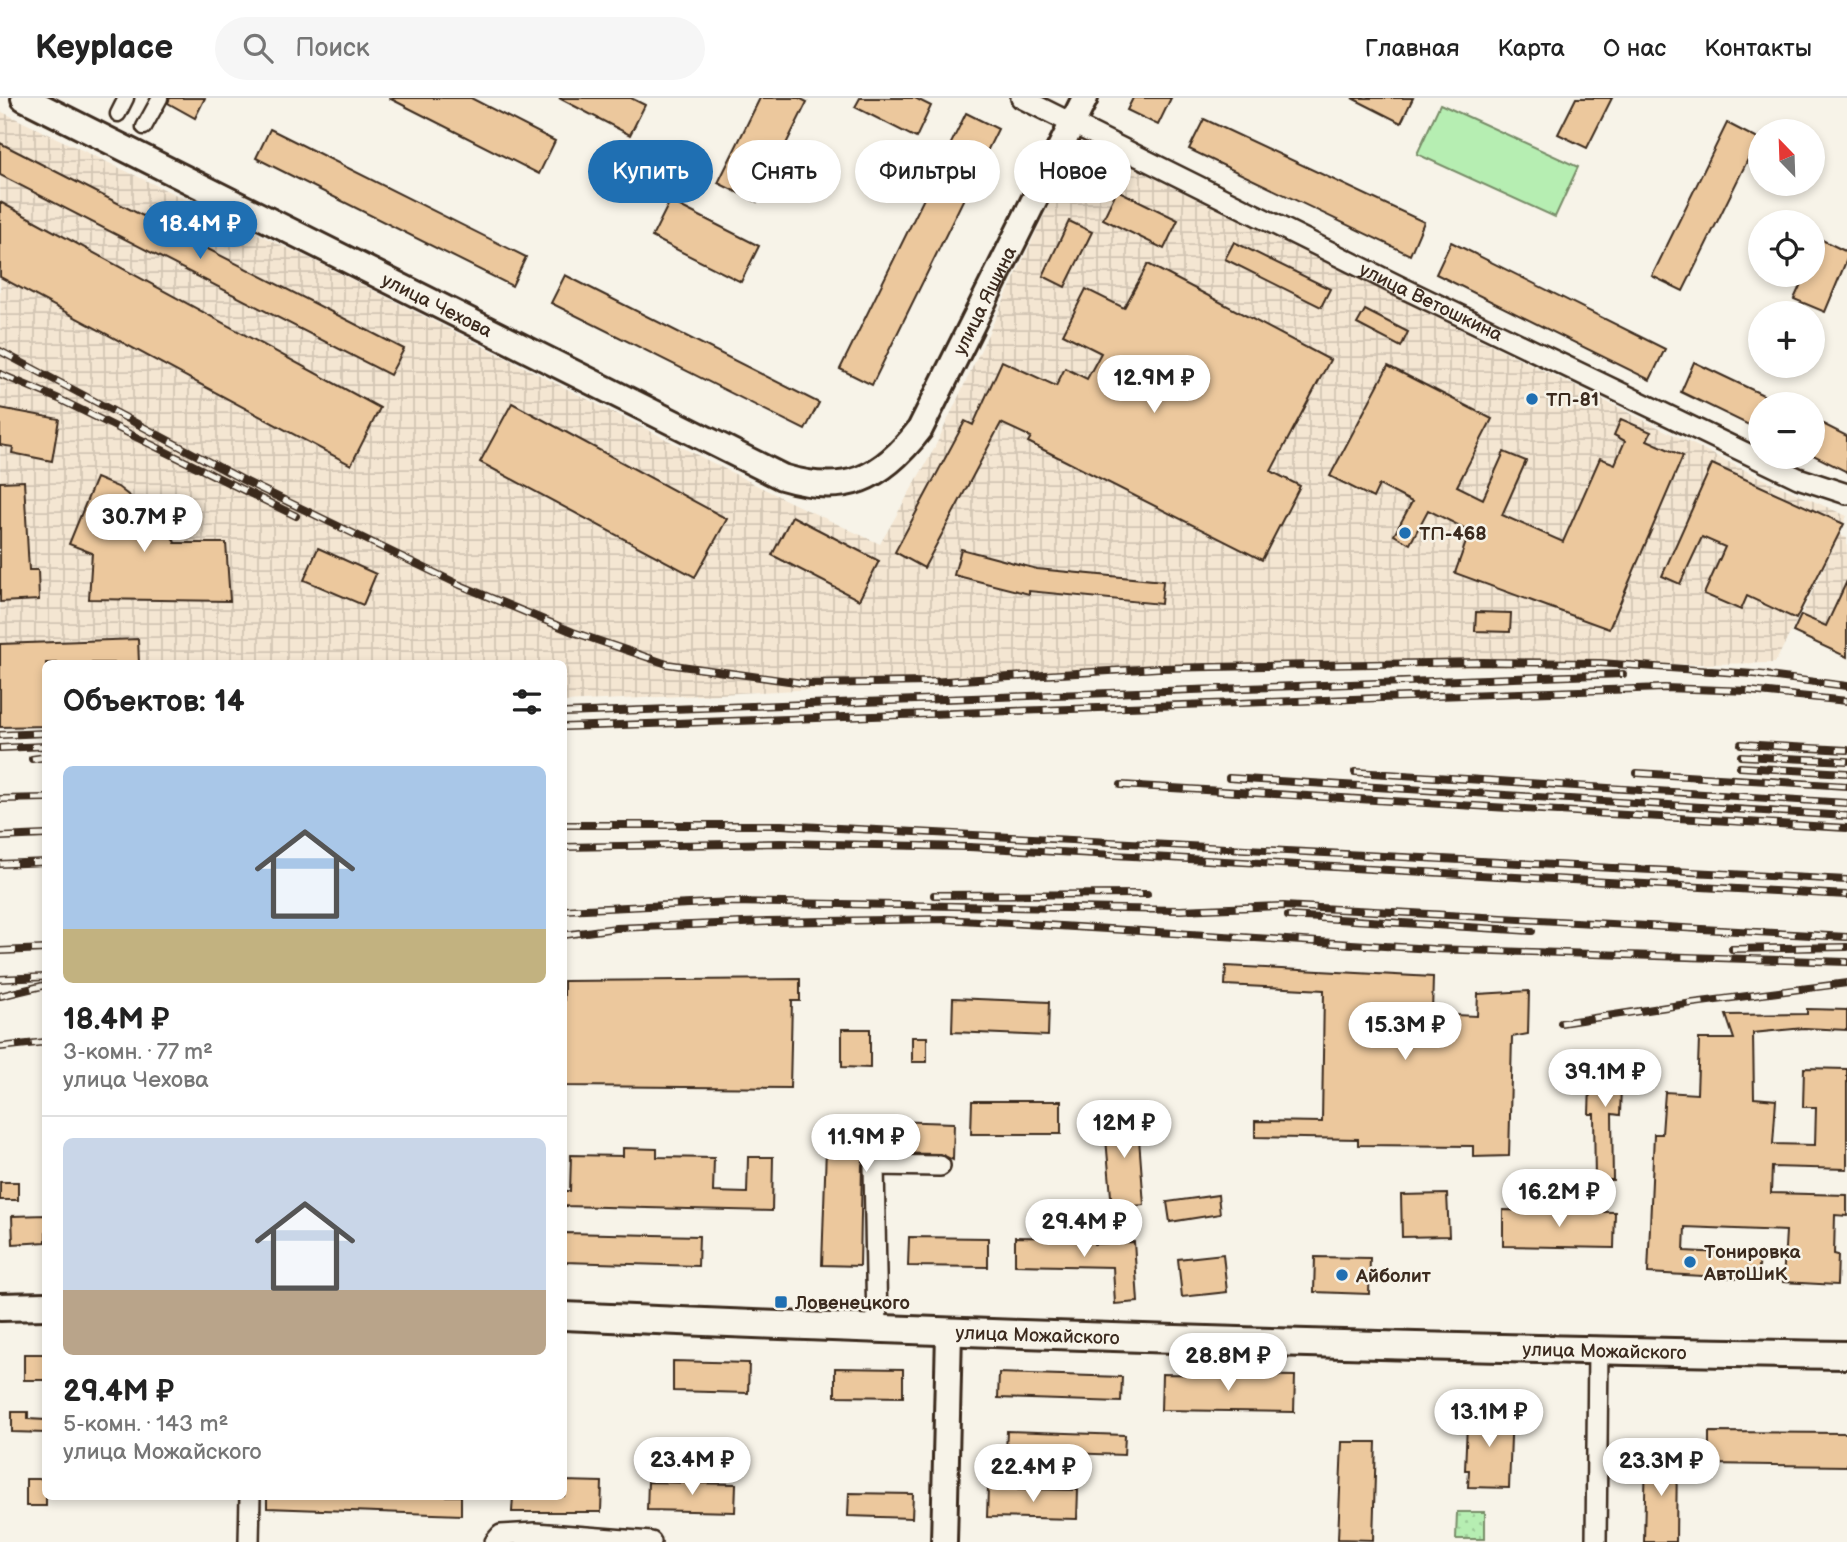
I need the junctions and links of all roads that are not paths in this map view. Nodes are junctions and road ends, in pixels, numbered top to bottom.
1 (24, 98) edge
2 (126, 98) edge
3 (160, 98) edge
4 (1021, 98) edge
5 (1085, 98) edge
6 (118, 114) dead end
7 (1072, 124) junction
8 (144, 127) dead end
9 (858, 480) joint
10 (1847, 494) edge
11 (940, 1166) dead end
12 (42, 1306) edge
13 (0, 1307) edge
14 (567, 1316) edge
15 (877, 1328) junction
16 (949, 1332) junction
17 (1598, 1350) junction
18 (1847, 1355) edge
19 (250, 1500) edge
20 (248, 1542) edge
21 (495, 1542) edge
22 (651, 1542) edge
23 (944, 1542) edge
24 (1596, 1542) edge

1 - 9 street, улица Чехова
2 - 6 street
3 - 8 street
4 - 7 street, улица Ветошкина
5 - 7 street, улица Яшина
7 - 9 street, улица Яшина
7 - 10 street, улица Ветошкина
11 - 15 street
12 - 13 main road
14 - 15 main road, улица Можайского
15 - 16 main road, улица Можайского
16 - 17 main road, улица Можайского
16 - 23 street
17 - 18 main road, улица Можайского
17 - 24 street
19 - 20 street
21 - 22 street

